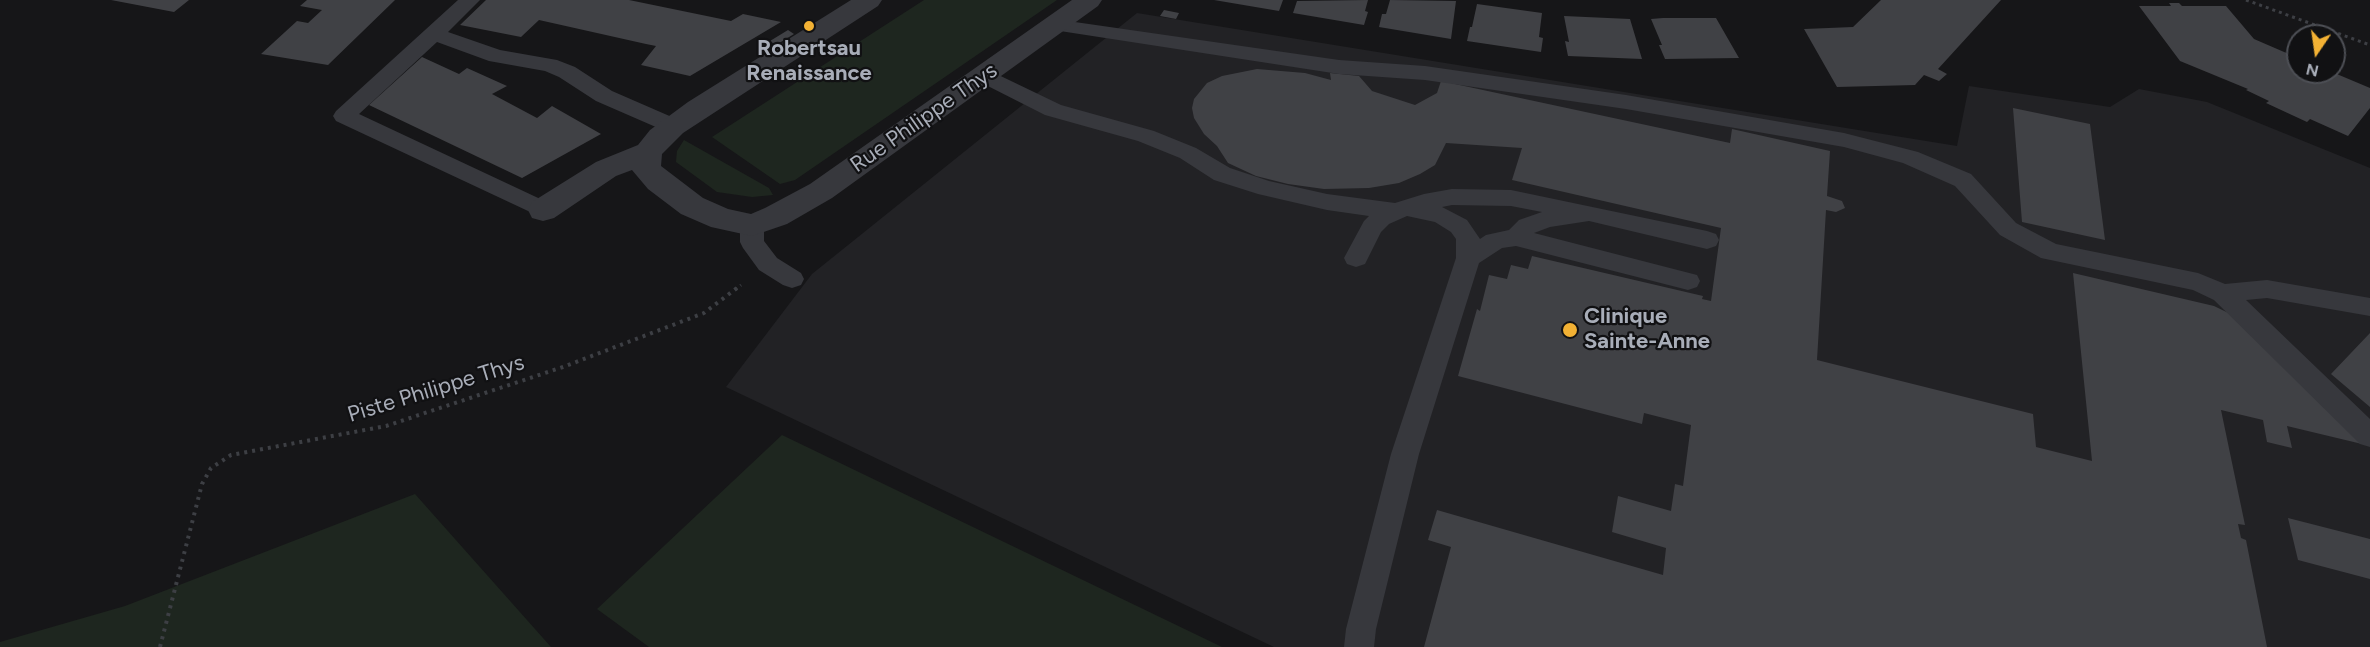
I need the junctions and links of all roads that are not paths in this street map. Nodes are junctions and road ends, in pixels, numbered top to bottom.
1 (470, 0) edge
2 (869, 0) edge
3 (1089, 0) edge
4 (1054, 25) junction
5 (432, 33) junction
6 (984, 75) junction
7 (673, 126) junction
8 (648, 152) junction
9 (1401, 209) junction
10 (543, 210) joint
11 (1589, 213) junction
12 (752, 225) junction
13 (1516, 237) junction
14 (1707, 240) dead end
15 (1356, 258) dead end
16 (1468, 258) junction
17 (792, 279) dead end
18 (1688, 281) dead end
19 (2223, 293) junction
20 (2370, 308) edge
21 (2370, 436) edge
22 (1359, 647) edge

1 - 5 lane
2 - 7 street
3 - 4 street, Rue Philippe Thys
4 - 6 street, Rue Philippe Thys
4 - 19 lane
5 - 7 lane
5 - 10 lane
6 - 9 lane
6 - 12 street, Rue Philippe Thys
7 - 8 street
8 - 10 street
8 - 12 street
9 - 11 lane
9 - 15 lane
9 - 16 lane
11 - 13 lane
11 - 14 lane
12 - 17 lane
13 - 16 lane
13 - 18 lane
16 - 22 lane
19 - 20 lane
19 - 21 lane

